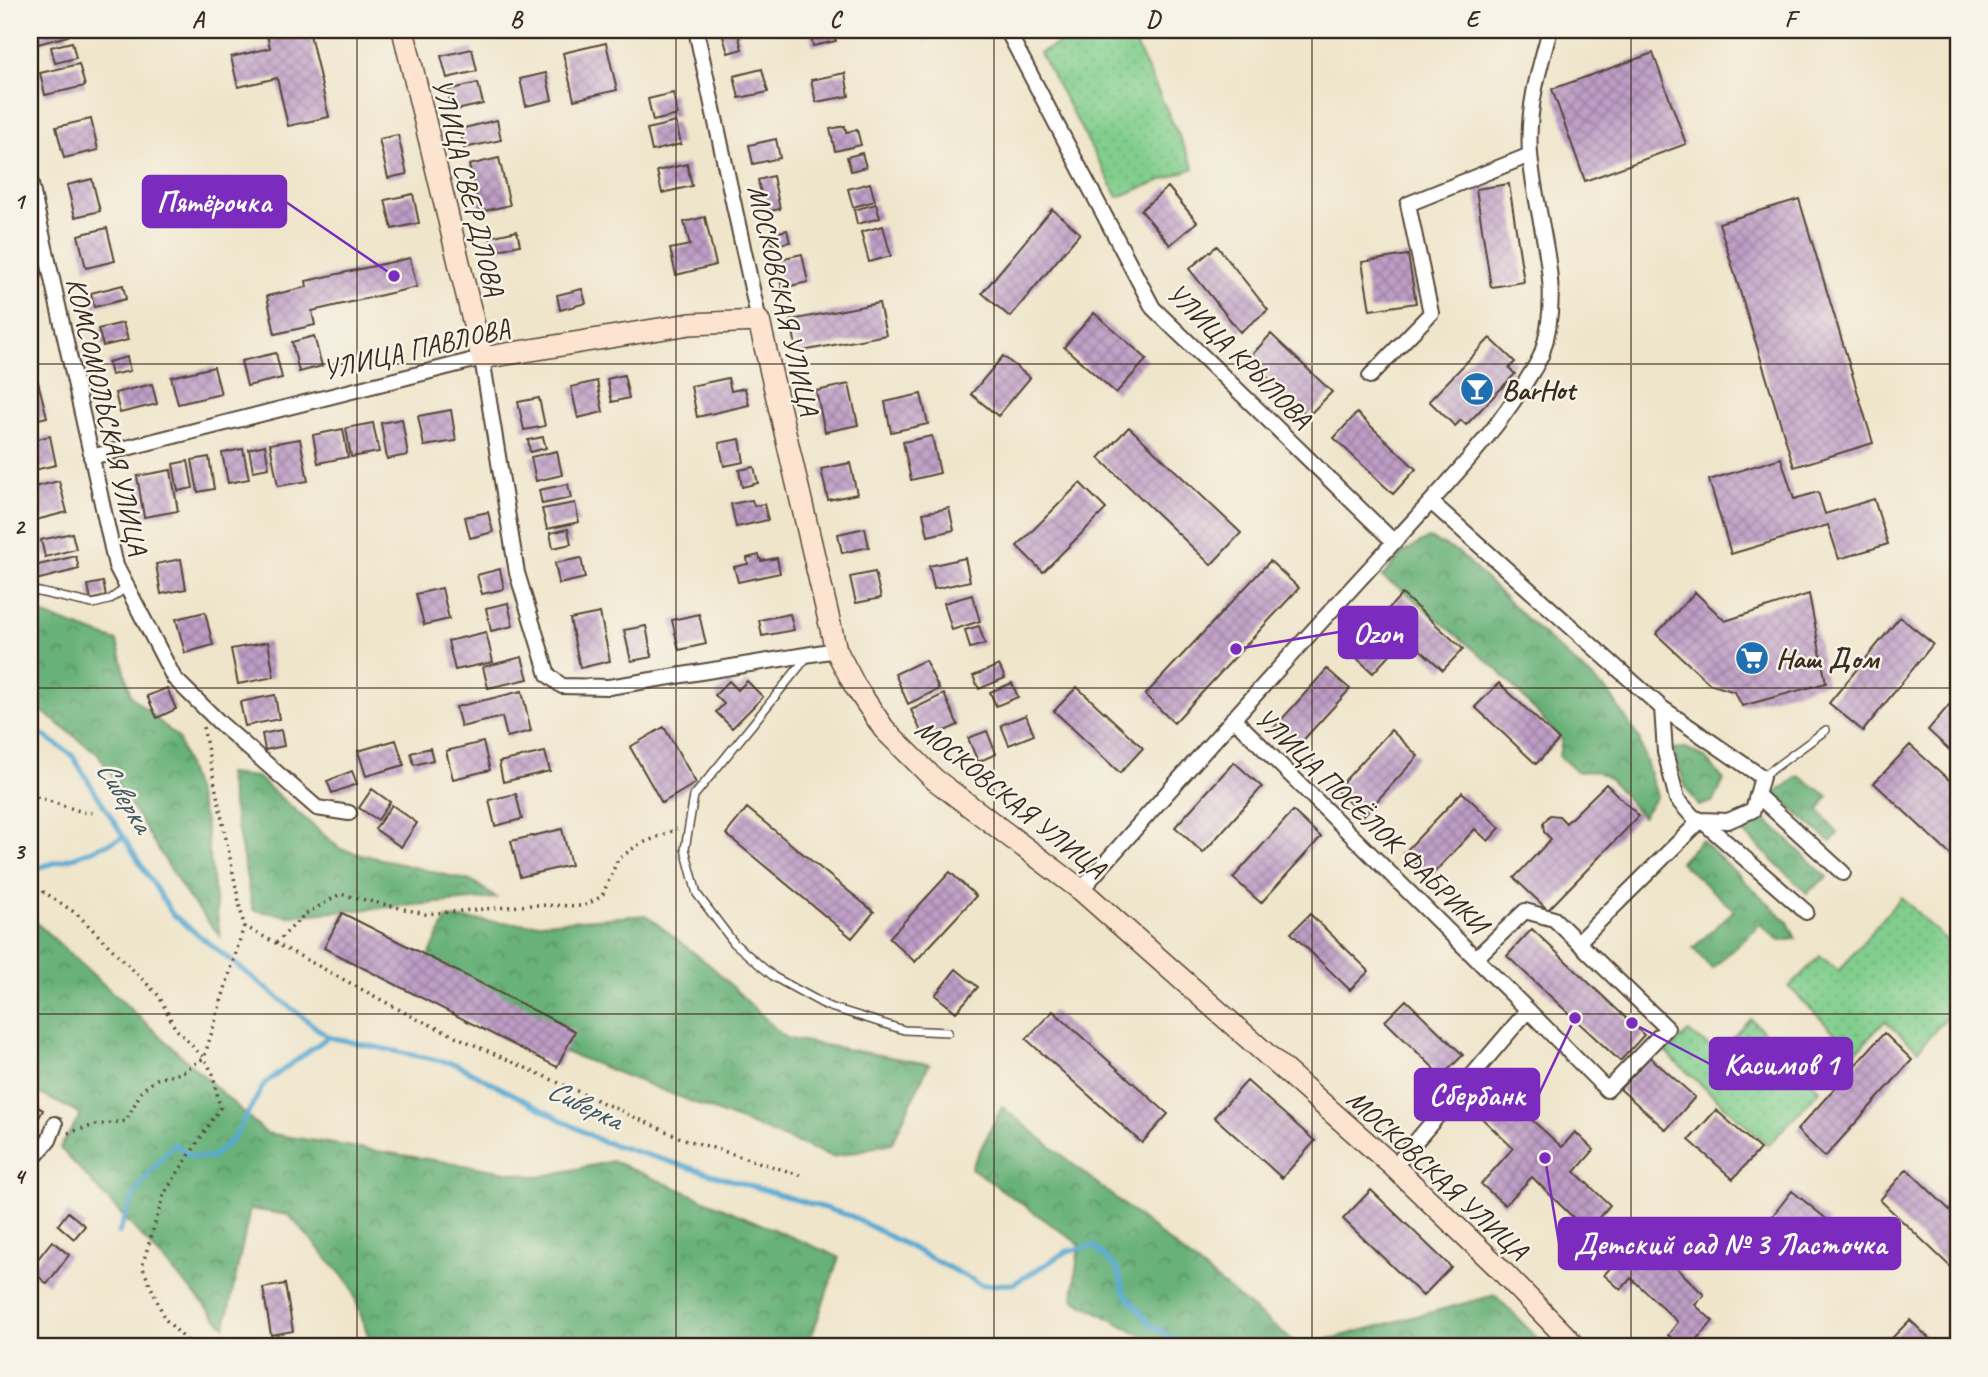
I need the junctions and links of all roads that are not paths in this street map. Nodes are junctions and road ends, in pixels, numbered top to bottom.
1 (403, 30) edge
2 (696, 30) edge
3 (1007, 30) edge
4 (1550, 30) edge
5 (1530, 155) junction
6 (30, 180) edge
7 (759, 321) junction
8 (482, 358) junction
9 (1370, 376) dead end
10 (91, 457) junction
11 (1431, 502) junction
12 (1394, 542) junction
13 (127, 587) junction
14 (30, 590) edge
15 (836, 650) junction
16 (809, 654) junction
17 (1662, 708) junction
18 (1233, 718) junction
19 (1826, 730) dead end
20 (1762, 776) junction
21 (1757, 795) junction
22 (349, 813) dead end
23 (1701, 820) junction
24 (1843, 873) dead end
25 (1081, 890) junction
26 (1806, 912) dead end
27 (1578, 942) junction
28 (1477, 957) junction
29 (1528, 1010) junction
30 (948, 1032) dead end
31 (55, 1124) dead end
32 (30, 1162) edge
33 (1394, 1167) junction
34 (1576, 1347) edge

1 - 8 main road, УЛИЦА СВЕРДЛОВА
2 - 7 street, МОСКОВСКАЯ УЛИЦА
3 - 12 street, УЛИЦА КРЫЛОВА
4 - 5 street, УЛИЦА ПОСЁЛОК ФАБРИКИ
5 - 9 street
5 - 11 street, УЛИЦА ПОСЁЛОК ФАБРИКИ
6 - 10 street, КОМСОМОЛЬСКАЯ УЛИЦА
7 - 8 main road, УЛИЦА ПАВЛОВА
7 - 15 main road, МОСКОВСКАЯ УЛИЦА
8 - 10 street, УЛИЦА ПАВЛОВА
8 - 16 street
10 - 13 street, КОМСОМОЛЬСКАЯ УЛИЦА
11 - 12 street, УЛИЦА ПОСЁЛОК ФАБРИКИ
11 - 17 street
12 - 18 street, УЛИЦА ПОСЁЛОК ФАБРИКИ
13 - 14 lane
13 - 22 street, КОМСОМОЛЬСКАЯ УЛИЦА
15 - 16 street
15 - 25 main road, МОСКОВСКАЯ УЛИЦА
16 - 30 lane
17 - 20 street
17 - 23 street
18 - 25 street, УЛИЦА ПОСЁЛОК ФАБРИКИ
18 - 28 street, УЛИЦА ПОСЁЛОК ФАБРИКИ
19 - 20 lane
20 - 21 street
21 - 23 street
21 - 24 street
23 - 26 street
23 - 27 street
25 - 33 main road, МОСКОВСКАЯ УЛИЦА
27 - 28 street, УЛИЦА ПОСЁЛОК ФАБРИКИ
27 - 29 street, УЛИЦА ПОСЁЛОК ФАБРИКИ
28 - 29 street, УЛИЦА ПОСЁЛОК ФАБРИКИ
29 - 33 street
31 - 32 street
33 - 34 main road, МОСКОВСКАЯ УЛИЦА

